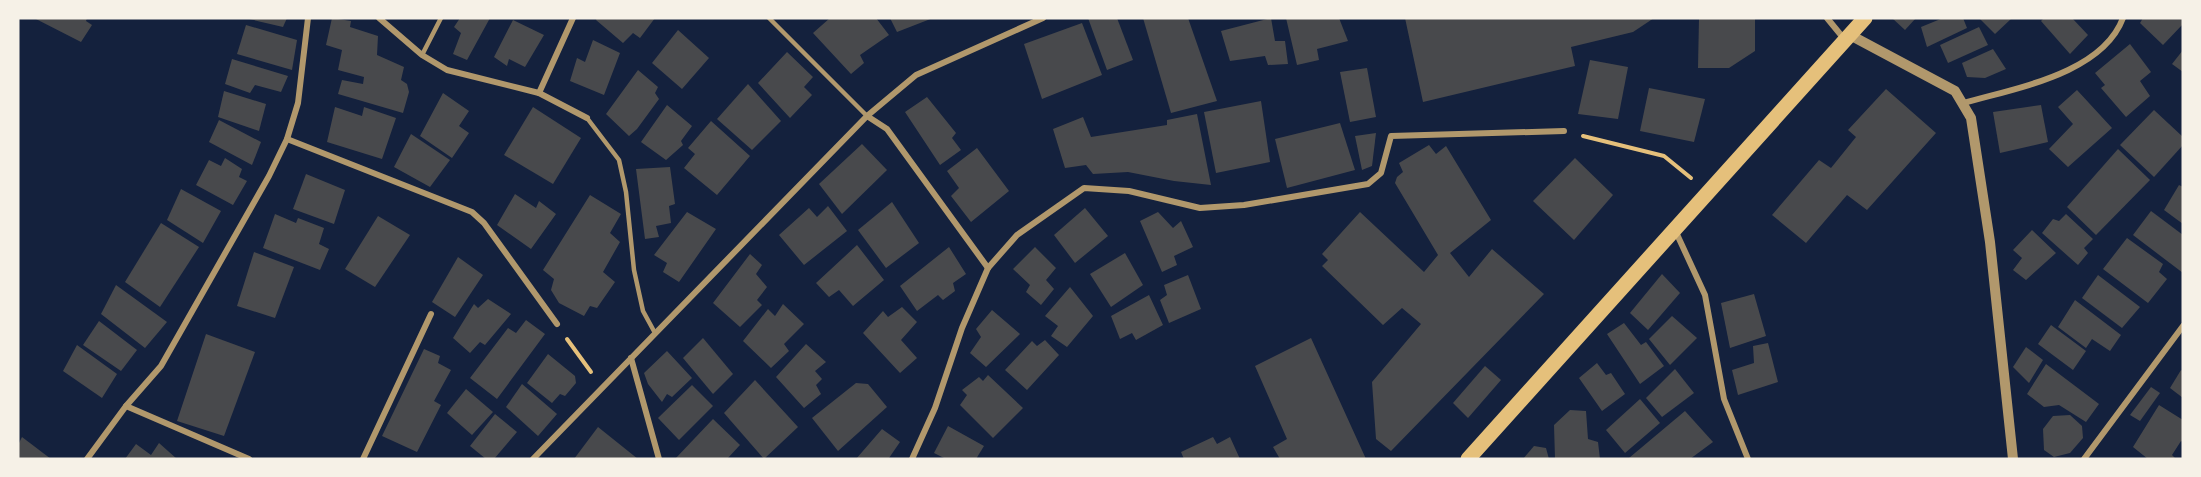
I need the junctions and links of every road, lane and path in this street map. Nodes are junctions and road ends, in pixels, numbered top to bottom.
1 (308, 18) edge
2 (379, 18) edge
3 (441, 18) edge
4 (573, 18) edge
5 (769, 18) edge
6 (1023, 18) edge
7 (1043, 18) edge
8 (1827, 18) edge
9 (1865, 18) edge
10 (2123, 18) edge
11 (1026, 26) junction
12 (1848, 37) junction
13 (422, 55) junction
14 (539, 93) junction
15 (1964, 103) junction
16 (867, 116) junction
17 (587, 118) joint
18 (1564, 131) joint
19 (287, 139) junction
20 (1708, 192) junction
21 (1675, 229) junction
22 (988, 267) junction
23 (431, 314) dead end
24 (556, 324) joint
25 (2183, 326) edge
26 (655, 333) junction
27 (631, 358) junction
28 (602, 388) junction
29 (126, 406) junction
30 (87, 459) edge
31 (249, 459) edge
32 (363, 459) edge
33 (534, 459) edge
34 (659, 459) edge
35 (912, 459) edge
36 (1468, 459) edge
37 (1748, 459) edge
38 (2013, 459) edge
39 (2084, 459) edge

1 - 19 street
2 - 13 street
3 - 13 lane
4 - 14 street
5 - 16 lane
6 - 11 street
7 - 11 street
8 - 12 street
9 - 12 main road
10 - 15 street
11 - 16 street
12 - 15 street
12 - 20 main road
13 - 14 street
14 - 17 street
15 - 38 street
16 - 22 street
16 - 26 street
17 - 26 lane
18 - 20 path
18 - 22 street
19 - 24 street
19 - 29 street
20 - 21 main road
21 - 36 main road
21 - 37 street
22 - 35 street
23 - 32 street
24 - 28 path
25 - 39 street
26 - 27 street
27 - 28 street
27 - 34 street
28 - 33 street
29 - 30 street
29 - 31 street

